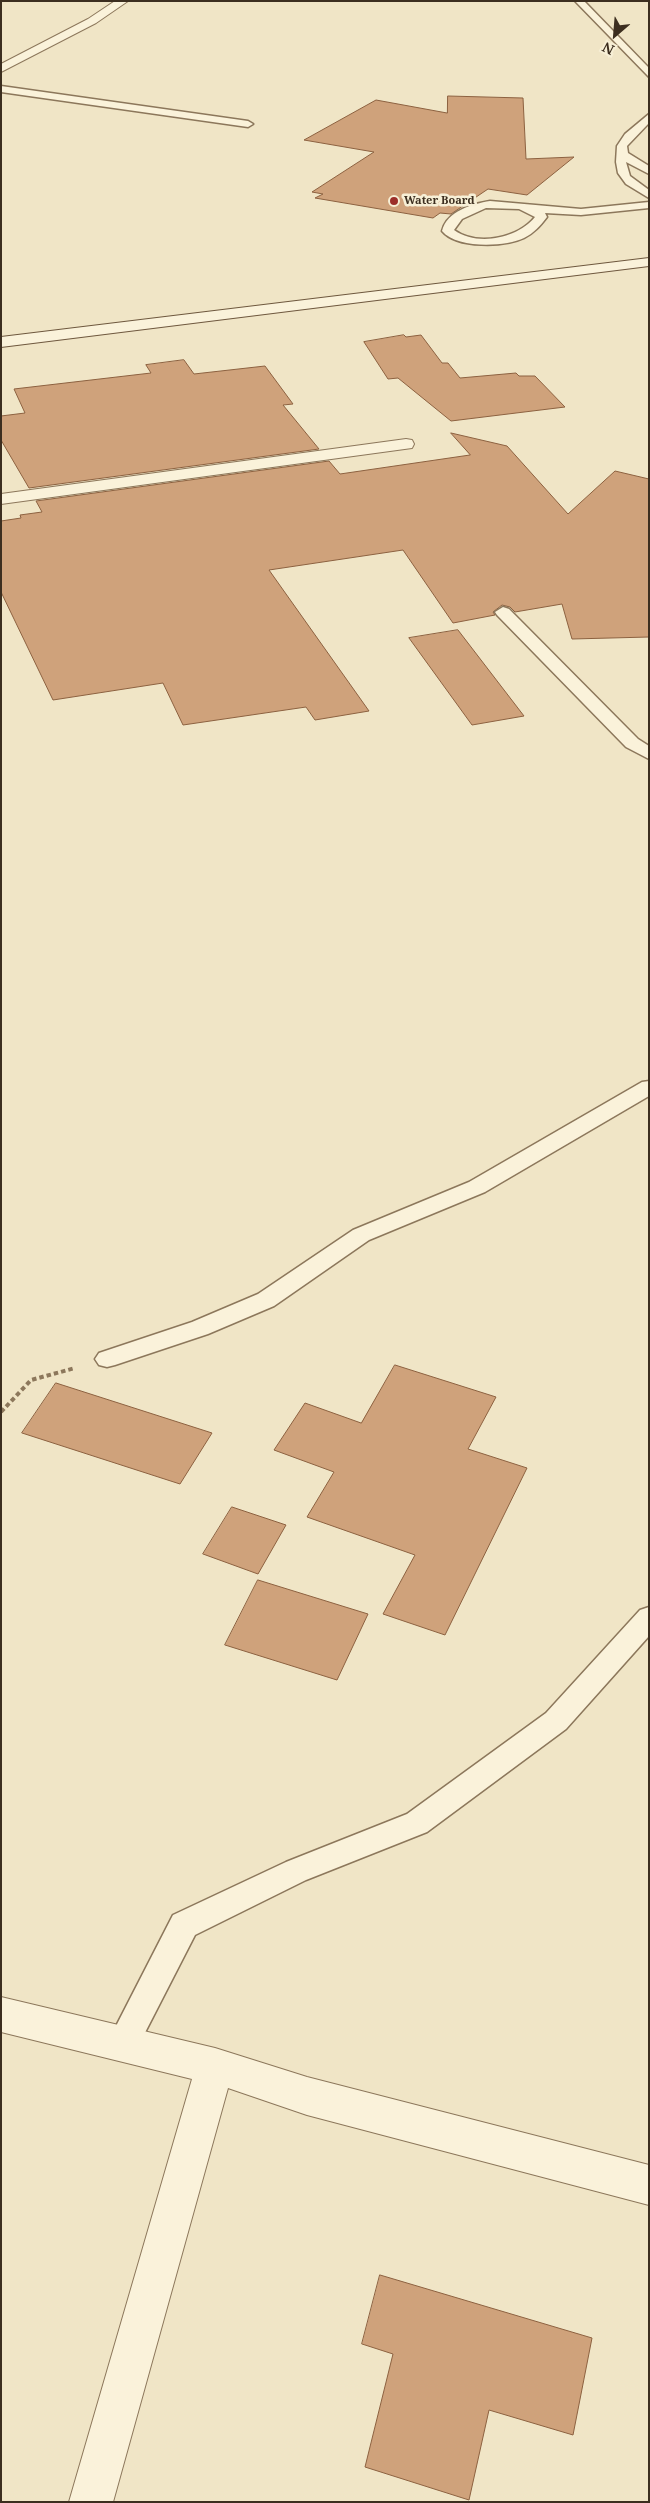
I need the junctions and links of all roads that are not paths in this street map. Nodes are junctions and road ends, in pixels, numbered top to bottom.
1 (123, 1) edge
2 (579, 1) edge
3 (1, 70) edge
4 (649, 74) edge
5 (1, 89) edge
6 (649, 117) edge
7 (248, 124) dead end
8 (624, 155) junction
9 (649, 172) edge
10 (649, 195) edge
11 (649, 205) edge
12 (530, 208) junction
13 (649, 262) edge
14 (1, 342) edge
15 (406, 444) dead end
16 (1, 499) edge
17 (503, 612) dead end
18 (649, 754) edge
19 (649, 1087) edge
20 (107, 1359) road end
21 (649, 1618) edge
22 (1, 2014) edge
23 (123, 2044) junction
24 (216, 2066) junction
25 (649, 2185) edge
26 (91, 2502) edge

1 - 3 street
2 - 4 lane
5 - 7 lane
6 - 8 lane
8 - 9 lane
8 - 10 lane
11 - 12 lane
12 - 12 lane
13 - 14 street
15 - 16 street
17 - 18 lane
19 - 20 lane
21 - 23 lane
22 - 23 street
23 - 24 street
24 - 25 street
24 - 26 street

